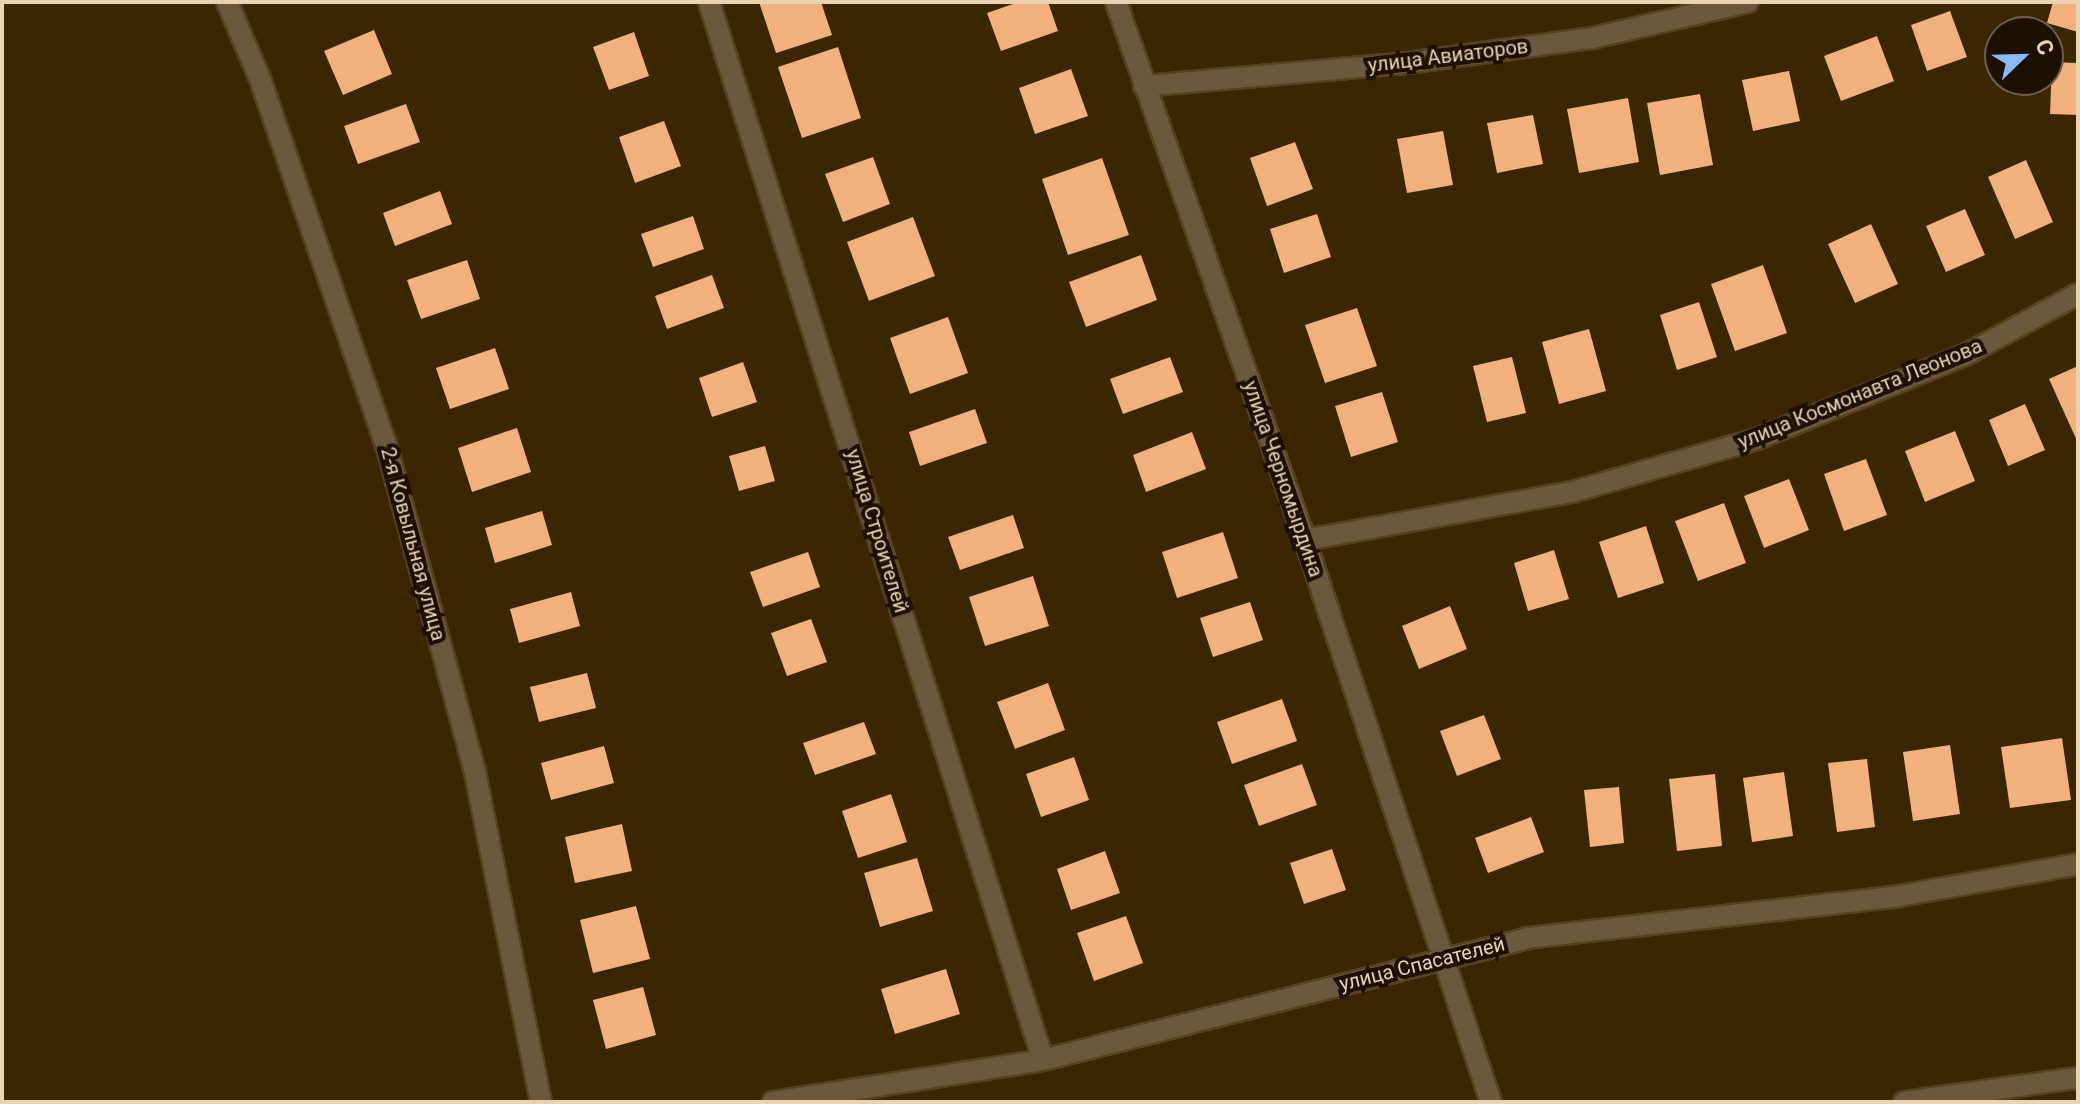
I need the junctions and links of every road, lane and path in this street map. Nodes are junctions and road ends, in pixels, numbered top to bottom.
1 (227, 2) edge
2 (709, 2) edge
3 (1116, 2) edge
4 (1748, 2) edge
5 (1144, 86) junction
6 (2078, 294) edge
7 (1305, 540) junction
8 (2078, 864) edge
9 (1443, 959) junction
10 (1043, 1060) junction
11 (2078, 1078) edge
12 (541, 1102) edge
13 (773, 1102) edge
14 (1491, 1102) edge
15 (1904, 1102) edge

1 - 12 street, 2-я Ковыльная улица
2 - 10 street, улица Строителей
3 - 5 street, улица Черномырдина
4 - 5 street, улица Авиаторов
5 - 7 street, улица Черномырдина
6 - 7 street, улица Космонавта Леонова
7 - 9 street, улица Черномырдина
8 - 9 street, улица Спасателей
9 - 10 street, улица Спасателей
9 - 14 street, улица Черномырдина
10 - 13 street, улица Спасателей
11 - 15 street

